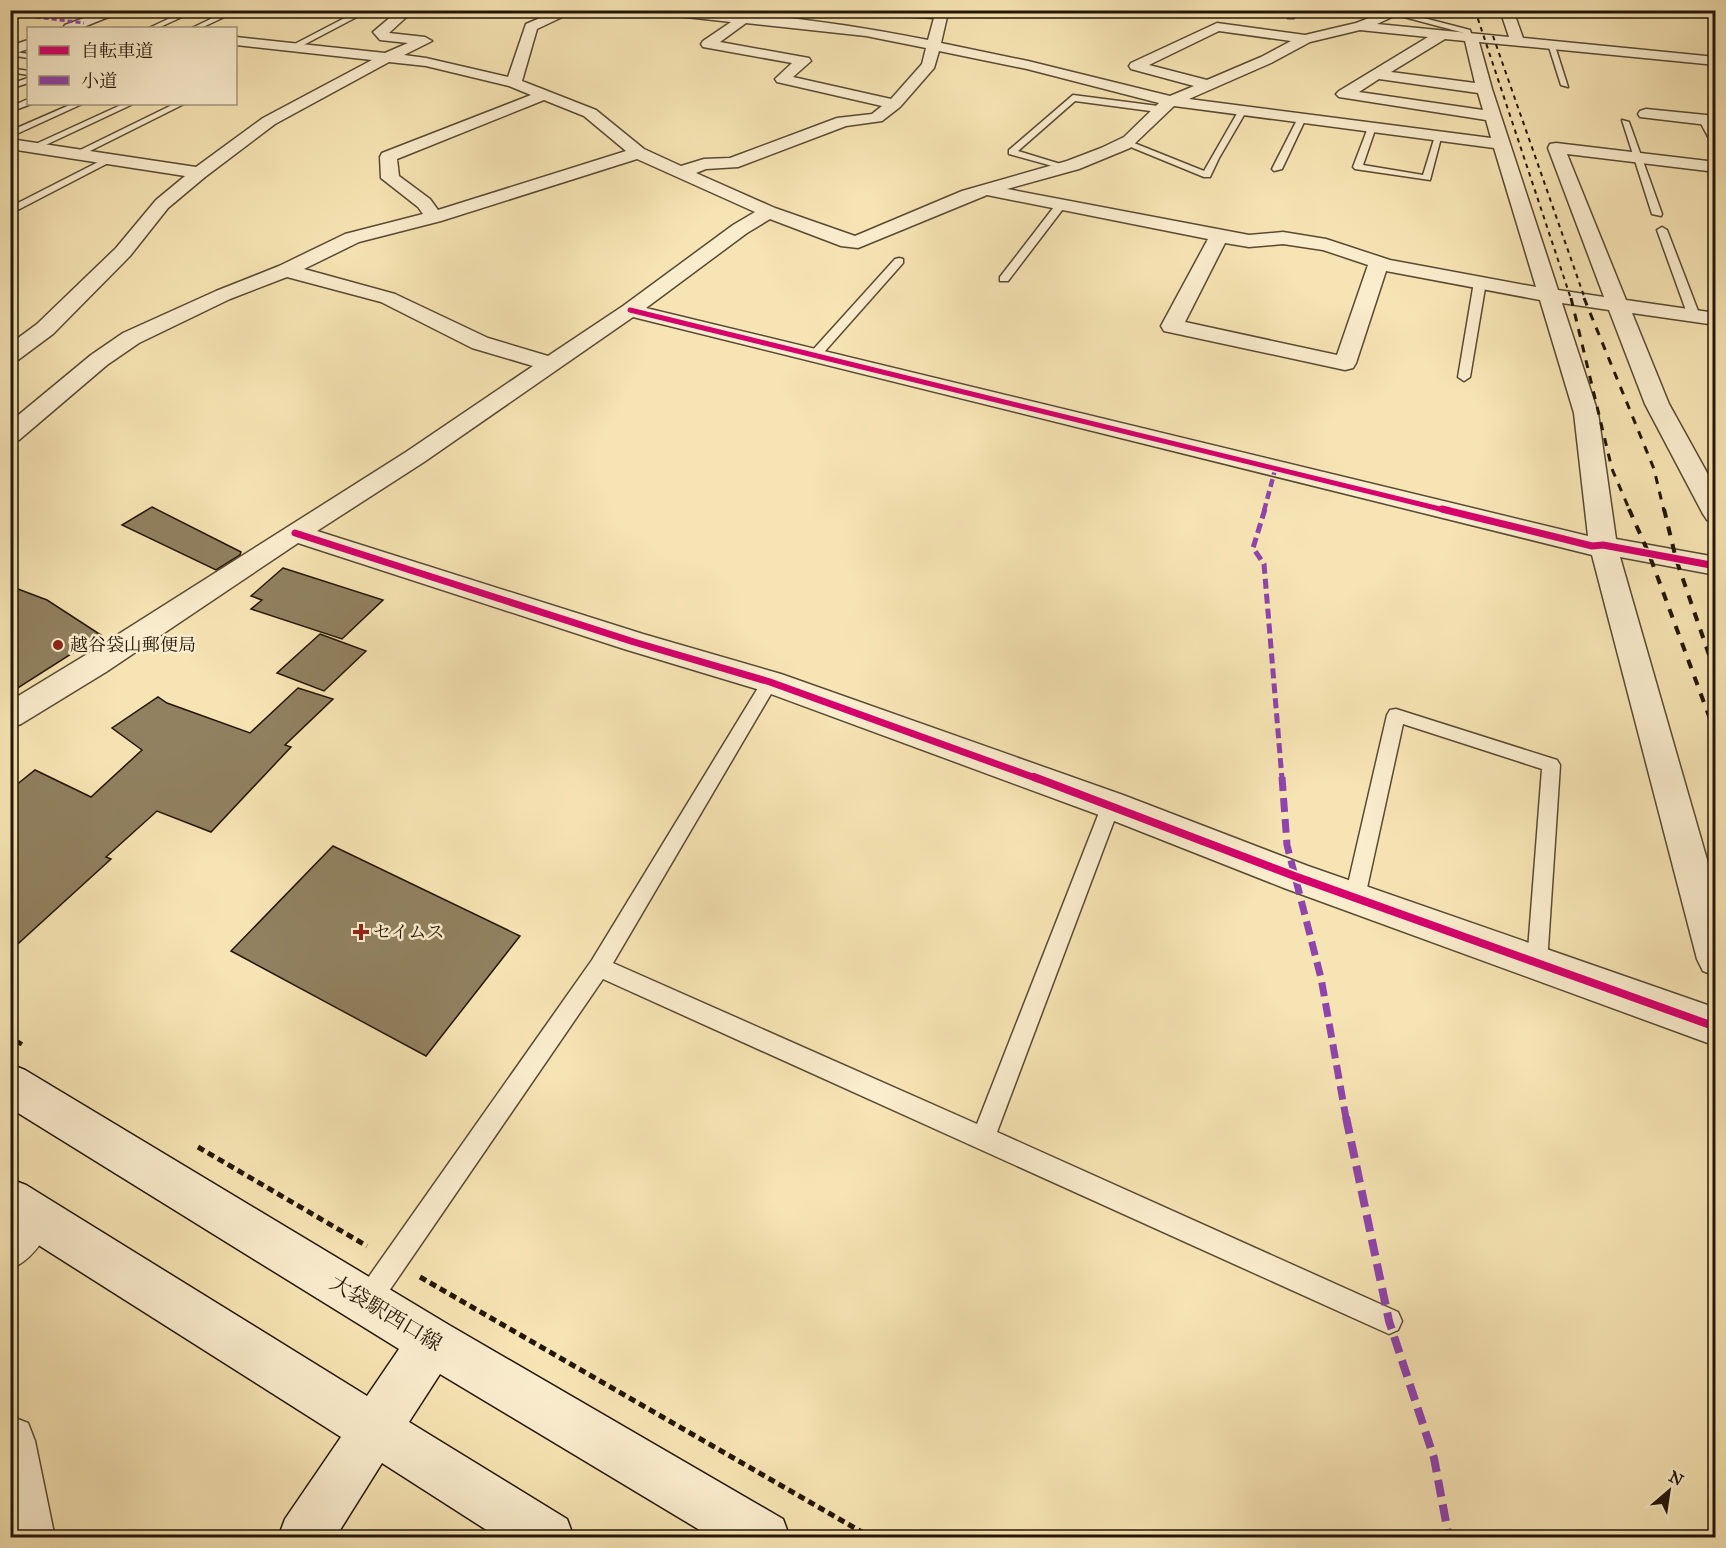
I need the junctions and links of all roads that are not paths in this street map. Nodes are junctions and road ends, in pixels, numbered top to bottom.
1 (120, 10) edge
2 (194, 10) edge
3 (236, 10) edge
4 (367, 10) edge
5 (408, 10) edge
6 (571, 10) edge
7 (659, 10) edge
8 (869, 10) edge
9 (955, 10) edge
10 (1506, 10) edge
11 (1394, 11) edge
12 (941, 15) junction
13 (745, 18) junction
14 (84, 23) junction
15 (1360, 26) junction
16 (73, 27) edge
17 (114, 27) edge
18 (155, 27) edge
19 (198, 27) edge
20 (1442, 35) junction
21 (1469, 38) junction
22 (1305, 39) junction
23 (237, 41) edge
24 (1518, 42) junction
25 (27, 44) edge
26 (933, 46) junction
27 (1551, 46) junction
28 (291, 48) junction
29 (10, 52) edge
30 (27, 56) edge
31 (386, 58) junction
32 (1716, 61) edge
33 (10, 70) edge
34 (27, 72) edge
35 (1376, 74) junction
36 (27, 80) edge
37 (514, 83) junction
38 (1208, 85) junction
39 (1565, 85) dead end
40 (10, 87) edge
41 (1484, 89) junction
42 (544, 95) junction
43 (27, 102) edge
44 (895, 104) junction
45 (76, 105) edge
46 (127, 105) edge
47 (178, 105) edge
48 (1165, 105) junction
49 (10, 110) edge
50 (1243, 110) junction
51 (1646, 114) dead end
52 (1494, 116) junction
53 (1302, 118) junction
54 (1709, 121) edge
55 (1625, 122) dead end
56 (1372, 127) junction
57 (10, 134) edge
58 (1439, 136) junction
59 (1716, 142) edge
60 (1126, 143) junction
61 (10, 144) edge
62 (1500, 144) junction
63 (39, 149) junction
64 (638, 153) junction
65 (77, 154) junction
66 (1637, 158) junction
67 (110, 160) junction
68 (19, 162) dead end
69 (1716, 167) edge
70 (1064, 168) junction
71 (1277, 169) dead end
72 (681, 172) junction
73 (199, 173) junction
74 (984, 190) junction
75 (1061, 205) junction
76 (10, 211) edge
77 (769, 212) junction
78 (1657, 214) dead end
79 (434, 217) junction
80 (1662, 230) dead end
81 (1219, 237) junction
82 (899, 261) dead end
83 (1379, 262) junction
84 (286, 270) junction
85 (1005, 279) dead end
86 (1480, 282) junction
87 (1548, 295) junction
88 (1617, 305) junction
89 (630, 310) junction
90 (1694, 316) junction
91 (1716, 319) edge
92 (10, 355) edge
93 (814, 356) junction
94 (550, 364) junction
95 (1464, 377) dead end
96 (10, 435) edge
97 (1716, 514) edge
98 (295, 533) junction
99 (1603, 545) junction
100 (1716, 566) edge
101 (770, 682) junction
102 (10, 716) edge
103 (1111, 805) junction
104 (1355, 897) junction
105 (1716, 959) edge
106 (1537, 963) junction
107 (599, 967) junction
108 (1716, 1027) edge
109 (21, 1067) edge
110 (983, 1138) junction
111 (18, 1221) edge
112 (367, 1301) junction
113 (1389, 1321) dead end
114 (432, 1342) junction
115 (374, 1430) junction
116 (13, 1472) edge
117 (29, 1538) edge
118 (304, 1538) edge
119 (548, 1538) edge
120 (764, 1538) edge

1 - 14 street
2 - 18 lane
3 - 19 lane
4 - 28 lane
5 - 31 street
6 - 37 street
7 - 13 street
8 - 12 street
9 - 12 street
10 - 24 street
11 - 15 street
11 - 21 lane
12 - 26 street
13 - 26 street
13 - 44 street
14 - 16 street
14 - 17 street
15 - 20 street
15 - 22 street
20 - 21 street
20 - 35 street
21 - 24 street
21 - 41 street
22 - 38 street
22 - 38 street
23 - 28 street
24 - 27 street
25 - 29 street
26 - 44 street
26 - 48 street
27 - 32 street
27 - 39 lane
28 - 31 street
29 - 30 lane
31 - 37 street
31 - 73 street
33 - 34 lane
35 - 41 street
35 - 52 street
36 - 40 lane
37 - 42 street
38 - 48 street
41 - 52 street
42 - 64 street
42 - 79 street
43 - 49 lane
44 - 72 street
45 - 57 lane
46 - 63 lane
47 - 65 lane
48 - 50 street
48 - 60 street
48 - 70 lane
50 - 53 street
50 - 60 lane
51 - 54 street
52 - 62 street
53 - 56 street
53 - 71 lane
54 - 59 lane
55 - 66 lane
56 - 58 street
56 - 58 lane
58 - 62 street
60 - 70 street
61 - 63 street
62 - 87 street
63 - 65 street
63 - 68 street
64 - 72 street
64 - 79 street
65 - 67 street
66 - 69 street
66 - 78 lane
66 - 88 street
67 - 73 street
67 - 76 lane
70 - 74 street
72 - 77 street
73 - 92 street
74 - 75 street
74 - 77 street
75 - 81 street
75 - 85 lane
77 - 89 street
79 - 84 street
80 - 90 lane
81 - 83 street
81 - 83 street
82 - 93 lane
83 - 86 street
84 - 94 street
84 - 96 street
86 - 87 street
86 - 95 lane
87 - 88 street
87 - 99 street
88 - 90 street
88 - 97 street
89 - 93 street
89 - 94 street
90 - 91 street
93 - 99 street
94 - 98 street
98 - 101 street
98 - 102 street
99 - 100 street
99 - 105 street
101 - 103 street
101 - 107 lane
103 - 104 street
103 - 110 lane
104 - 106 street
104 - 106 lane
106 - 108 street
107 - 110 lane
107 - 112 lane
109 - 112 street, 大袋駅西口線
110 - 113 lane
111 - 115 street
112 - 114 street, 大袋駅西口線
114 - 115 street
114 - 120 street, 大袋駅西口線
115 - 118 street
115 - 119 street
116 - 117 street

